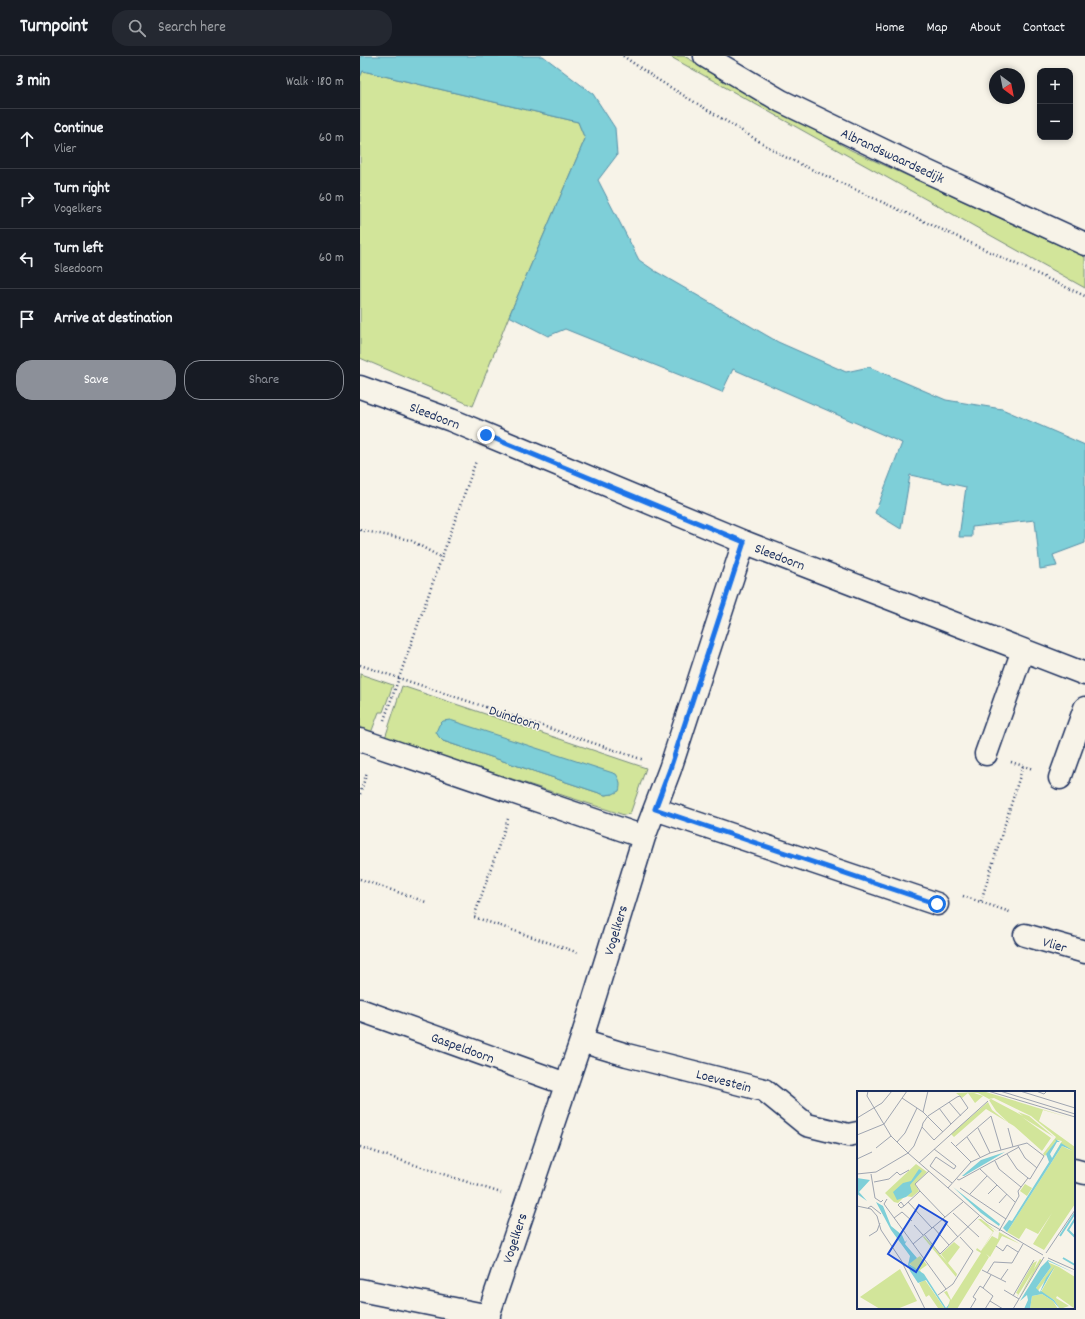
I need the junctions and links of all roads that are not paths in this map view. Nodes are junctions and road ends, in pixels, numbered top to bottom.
1 (706, 56) edge
2 (1085, 244) edge
3 (360, 387) edge
4 (744, 542) junction
5 (1023, 650) junction
6 (1085, 674) edge
7 (1085, 708) edge
8 (368, 743) edge
9 (986, 754) road end
10 (1060, 778) road end
11 (655, 809) junction
12 (644, 837) junction
13 (937, 904) road end
14 (1025, 935) road end
15 (1085, 952) edge
16 (360, 1010) edge
17 (580, 1041) junction
18 (566, 1084) junction
19 (857, 1133) edge
20 (1075, 1170) edge
21 (1085, 1173) edge
22 (360, 1290) edge
23 (488, 1317) edge

1 - 2 street, Albrandswaardsedijk
3 - 4 street, Sleedoorn
4 - 5 street, Sleedoorn
4 - 11 street, Vogelkers
5 - 6 street, Sleedoorn
5 - 9 street
7 - 10 street
8 - 12 street
11 - 12 street, Vogelkers
11 - 13 street
12 - 17 street, Vogelkers
14 - 15 street, Vlier
16 - 18 street, Gaspeldoorn
17 - 18 street, Vogelkers
17 - 19 street, Loevestein
18 - 23 street, Vogelkers
20 - 21 street
22 - 23 street

